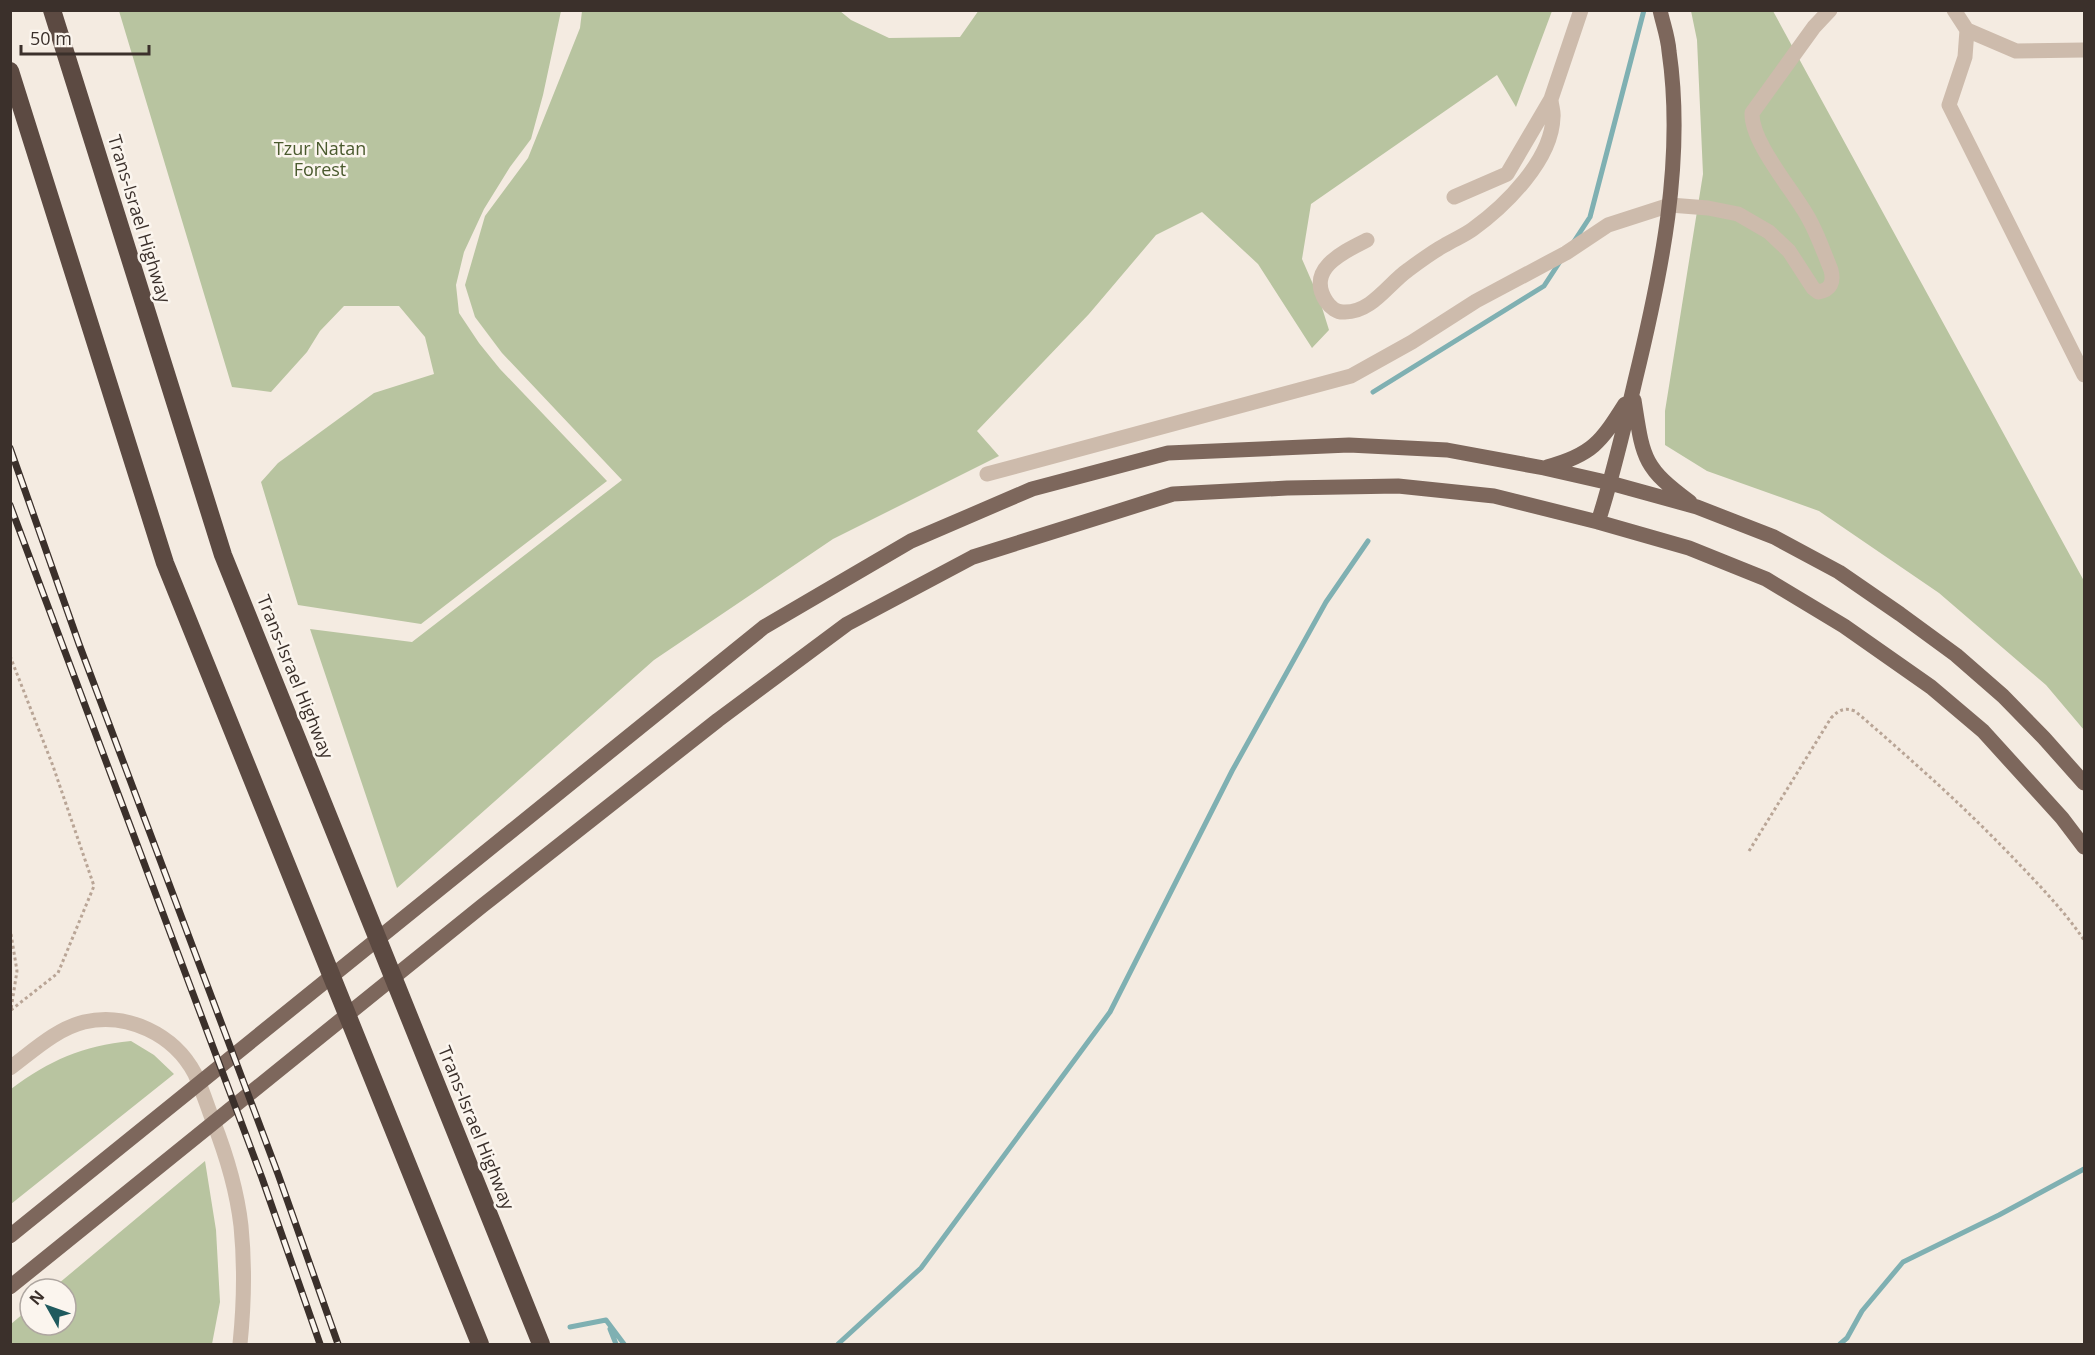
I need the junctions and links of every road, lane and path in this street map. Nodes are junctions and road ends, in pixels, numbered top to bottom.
1 (52, 10) edge
2 (1581, 10) edge
3 (1660, 10) edge
4 (1830, 10) edge
5 (1954, 10) edge
6 (1966, 30) junction
7 (2085, 50) edge
8 (10, 71) edge
9 (1551, 99) junction
10 (1454, 197) dead end
11 (1670, 205) junction
12 (1367, 240) dead end
13 (2085, 375) edge
14 (1633, 391) junction
15 (1544, 468) junction
16 (987, 474) dead end
17 (1610, 483) junction
18 (1697, 507) junction
19 (1598, 522) junction
20 (10, 656) edge
21 (2085, 783) edge
22 (2085, 847) edge
23 (1749, 851) dead end
24 (10, 928) edge
25 (2085, 940) edge
26 (11, 1010) edge
27 (10, 1068) edge
28 (10, 1236) edge
29 (10, 1287) edge
30 (240, 1342) edge
31 (480, 1344) edge
32 (541, 1344) edge

1 - 32 highway, Trans-Israel Highway
2 - 9 street
3 - 11 main road
4 - 11 street
5 - 6 street
6 - 7 street
6 - 13 street
8 - 31 highway
9 - 10 street
9 - 12 street
11 - 14 main road
11 - 16 street
14 - 15 main road
14 - 17 main road
14 - 18 main road
15 - 17 main road
15 - 28 main road
17 - 18 main road
17 - 19 main road
18 - 21 main road
19 - 22 main road
19 - 29 main road
20 - 26 path
23 - 25 path
24 - 26 path
27 - 30 street

